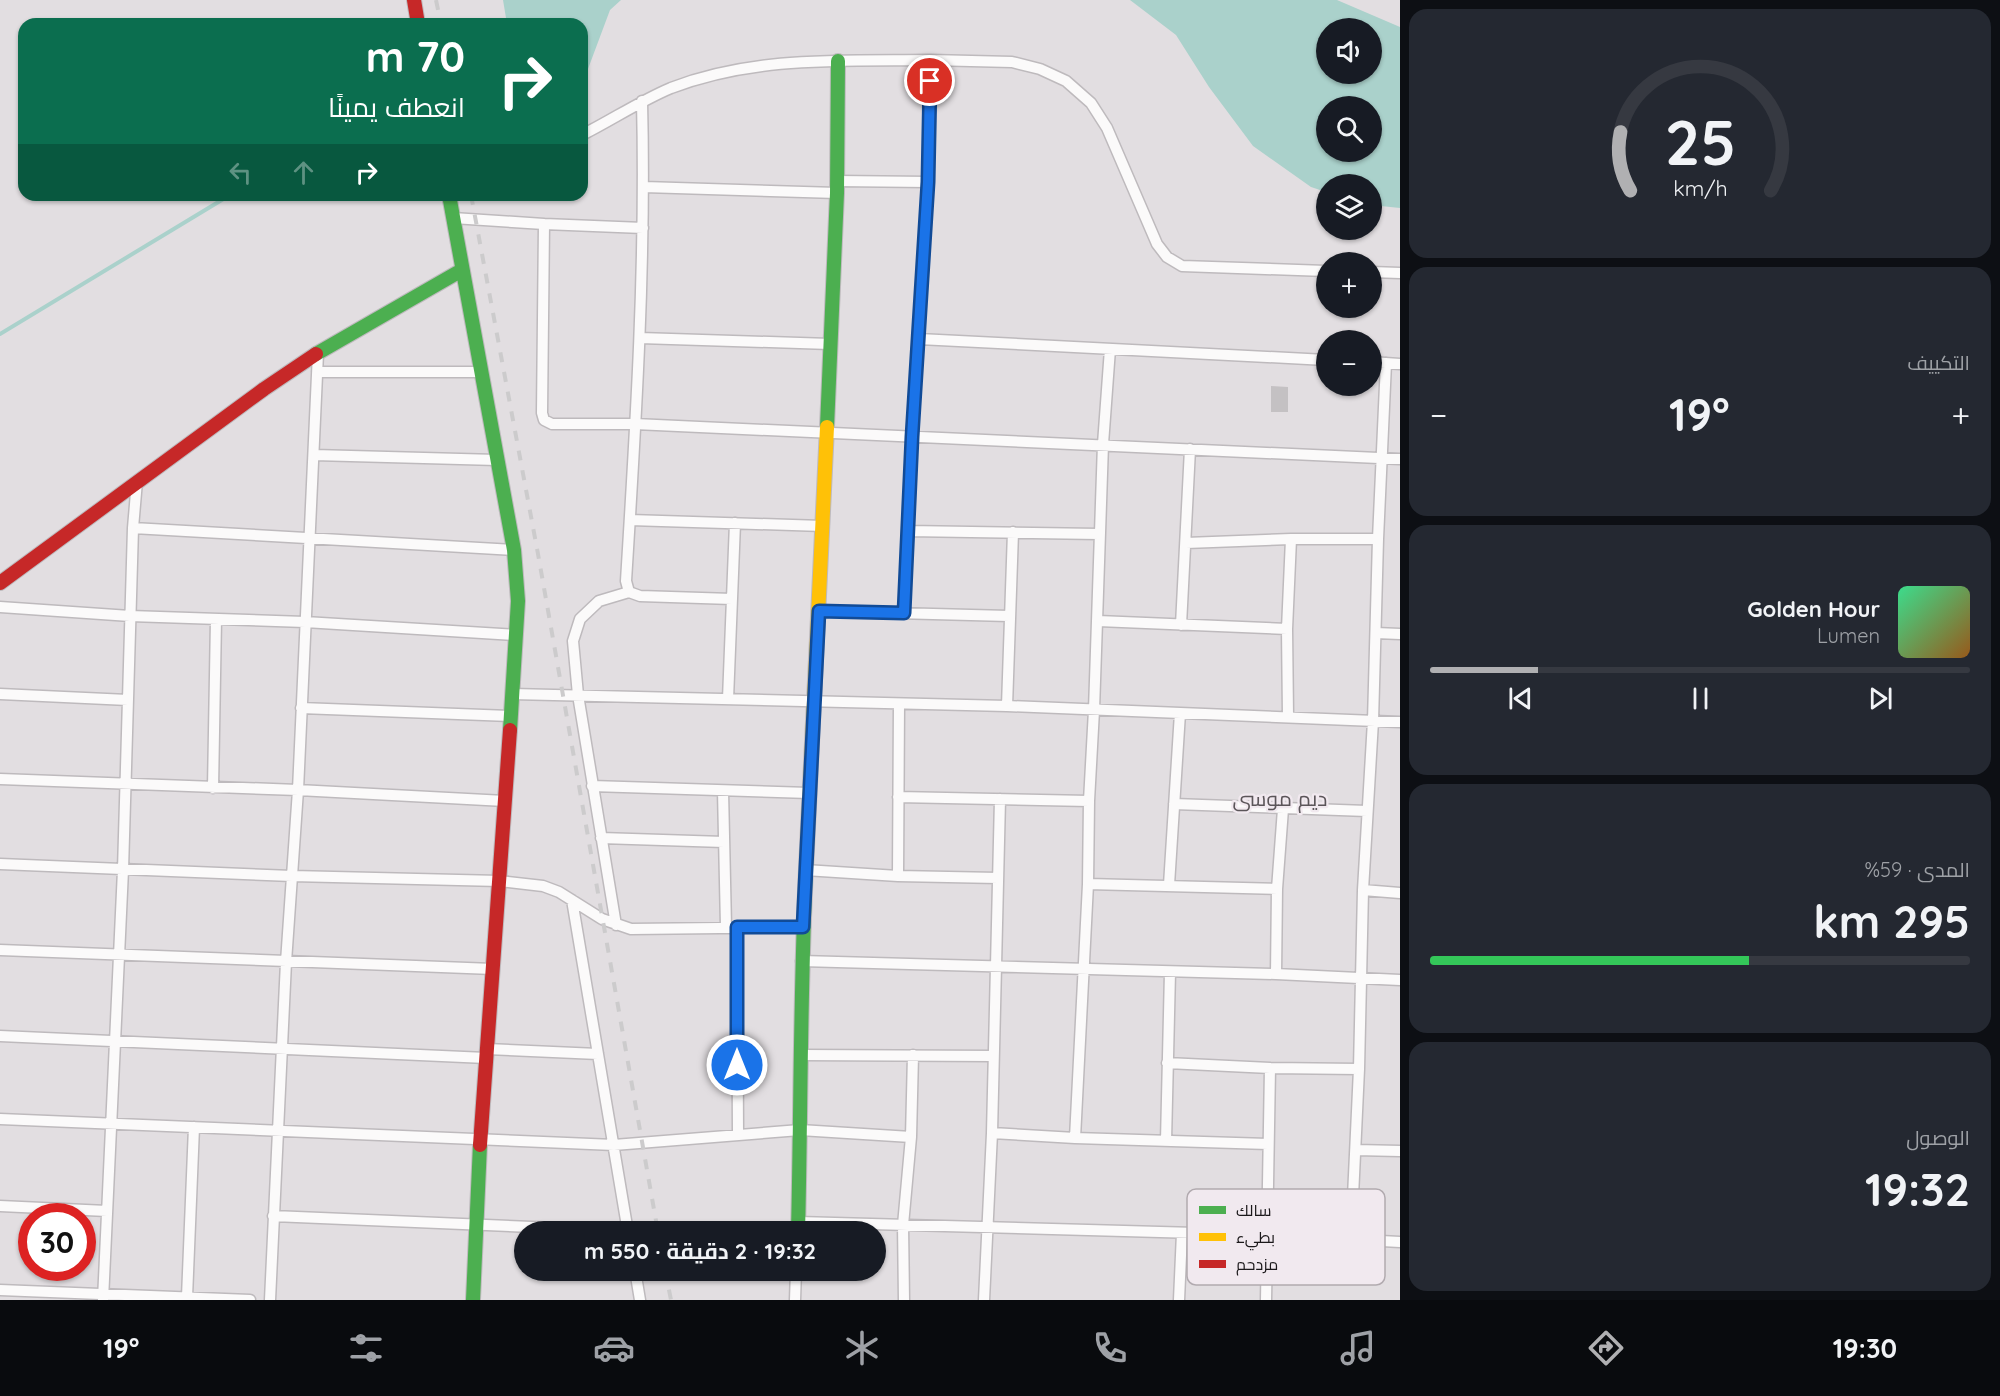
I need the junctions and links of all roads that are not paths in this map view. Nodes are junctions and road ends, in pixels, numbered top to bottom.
1 (414, 0) edge
2 (417, 18) edge
3 (930, 60) junction
4 (838, 61) junction
5 (642, 101) junction
6 (588, 132) edge
7 (928, 182) junction
8 (644, 187) junction
9 (837, 187) junction
10 (450, 201) edge
11 (453, 218) junction
12 (544, 224) junction
13 (643, 228) junction
14 (462, 270) junction
15 (1316, 271) edge
16 (1382, 272) edge
17 (1400, 273) edge
18 (640, 338) junction
19 (919, 339) junction
20 (830, 344) junction
21 (1110, 349) junction
22 (318, 353) junction
23 (1316, 359) edge
24 (1382, 363) edge
25 (1386, 363) junction
26 (1400, 364) edge
27 (317, 372) junction
28 (481, 372) junction
29 (635, 424) junction
30 (826, 434) junction
31 (912, 437) junction
32 (1103, 444) junction
33 (1190, 449) junction
34 (314, 455) junction
35 (1382, 459) junction
36 (1400, 459) edge
37 (497, 460) junction
38 (137, 481) junction
39 (630, 520) junction
40 (735, 523) junction
41 (823, 526) junction
42 (133, 528) junction
43 (909, 531) junction
44 (1013, 531) junction
45 (1099, 534) junction
46 (308, 538) junction
47 (1291, 539) junction
48 (1378, 539) junction
49 (1186, 543) junction
50 (514, 550) junction
51 (0, 584) edge
52 (629, 592) junction
53 (732, 599) junction
54 (0, 607) edge
55 (819, 611) junction
56 (904, 613) junction
57 (130, 616) junction
58 (1009, 616) junction
59 (216, 619) junction
60 (1098, 621) junction
61 (305, 622) junction
62 (1181, 625) junction
63 (1287, 629) junction
64 (1376, 633) junction
65 (1400, 634) edge
66 (516, 635) junction
67 (0, 694) edge
68 (512, 694) junction
69 (578, 695) junction
70 (728, 699) junction
71 (128, 700) junction
72 (815, 701) junction
73 (899, 704) junction
74 (1007, 706) junction
75 (301, 708) junction
76 (1094, 710) junction
77 (1179, 713) junction
78 (511, 716) junction
79 (1288, 716) junction
80 (1373, 721) junction
81 (1400, 722) edge
82 (0, 778) edge
83 (126, 784) junction
84 (592, 786) junction
85 (213, 788) junction
86 (298, 790) junction
87 (723, 791) junction
88 (809, 793) junction
89 (898, 797) junction
90 (1000, 799) junction
91 (505, 801) junction
92 (1089, 801) junction
93 (1174, 804) junction
94 (1283, 809) junction
95 (1367, 811) junction
96 (601, 838) junction
97 (724, 842) junction
98 (0, 864) edge
99 (123, 870) junction
100 (805, 870) junction
101 (292, 876) junction
102 (898, 876) junction
103 (998, 878) junction
104 (500, 881) junction
105 (1088, 884) junction
106 (1169, 885) junction
107 (1277, 889) junction
108 (1363, 890) junction
109 (1400, 893) edge
110 (572, 900) junction
111 (616, 925) junction
112 (732, 927) junction
113 (803, 927) junction
114 (0, 950) edge
115 (118, 956) junction
116 (801, 960) junction
117 (286, 962) junction
118 (995, 966) junction
119 (493, 969) junction
120 (1084, 969) junction
121 (1170, 972) junction
122 (1276, 974) junction
123 (1361, 978) junction
124 (1400, 980) edge
125 (0, 1036) edge
126 (114, 1041) junction
127 (283, 1048) junction
128 (487, 1053) junction
129 (598, 1054) junction
130 (802, 1055) junction
131 (913, 1055) junction
132 (993, 1056) junction
133 (1167, 1063) junction
134 (1270, 1068) junction
135 (1359, 1069) junction
136 (0, 1119) edge
137 (110, 1123) junction
138 (194, 1127) junction
139 (800, 1130) junction
140 (278, 1132) junction
141 (992, 1133) junction
142 (738, 1134) junction
143 (911, 1137) junction
144 (1075, 1138) junction
145 (480, 1140) junction
146 (1166, 1141) junction
147 (1268, 1144) junction
148 (614, 1145) junction
149 (1356, 1150) junction
150 (1400, 1151) edge
151 (1268, 1189) edge
152 (1354, 1189) edge
153 (0, 1206) edge
154 (106, 1211) junction
155 (273, 1216) junction
156 (626, 1221) edge
157 (798, 1221) edge
158 (476, 1225) junction
159 (886, 1225) edge
160 (903, 1225) junction
161 (514, 1226) edge
162 (989, 1228) junction
163 (1182, 1233) junction
164 (1187, 1233) edge
165 (1385, 1241) edge
166 (1400, 1242) edge
167 (637, 1281) edge
168 (796, 1281) edge
169 (1266, 1285) edge
170 (0, 1290) edge
171 (103, 1297) edge
172 (187, 1297) junction
173 (250, 1300) edge
174 (270, 1300) edge
175 (473, 1300) edge
176 (640, 1300) edge
177 (795, 1300) edge
178 (904, 1300) edge
179 (984, 1300) edge
180 (1179, 1300) edge
181 (1266, 1300) edge

1 - 2 street
3 - 4 street
3 - 7 street
3 - 15 street
4 - 5 street
4 - 9 street
5 - 6 street
5 - 8 street
7 - 9 street
7 - 19 street
8 - 9 street
8 - 13 street
9 - 20 street
10 - 11 street
11 - 12 street
11 - 14 street
12 - 13 street
12 - 29 street
13 - 18 street
14 - 22 street
14 - 28 street
16 - 17 street
18 - 20 street
18 - 29 street
19 - 21 street
19 - 31 street
20 - 30 street
21 - 23 street
21 - 32 street
22 - 27 street
22 - 38 street
24 - 25 street
25 - 26 street
25 - 35 street
27 - 28 street
27 - 34 street
28 - 37 street
29 - 30 street
29 - 39 street
30 - 31 street
30 - 41 street
31 - 32 street
31 - 43 street
32 - 33 street
32 - 45 street
33 - 35 street
33 - 49 street
34 - 37 street
34 - 46 street
35 - 36 street
35 - 48 street
37 - 50 street
38 - 42 street
38 - 51 street
39 - 40 street
39 - 52 street
40 - 41 street
40 - 53 street
41 - 55 street
42 - 46 street
42 - 57 street
43 - 44 street
43 - 56 street
44 - 45 street
44 - 58 street
45 - 60 street
46 - 50 street
46 - 61 street
47 - 48 street
47 - 49 street
47 - 63 street
48 - 64 street
49 - 62 street
50 - 66 street
52 - 53 street
52 - 69 street
53 - 70 street
54 - 57 street
55 - 56 street
55 - 72 street
56 - 58 street
57 - 59 street
57 - 71 street
58 - 74 street
59 - 61 street
59 - 85 street
60 - 62 street
60 - 76 street
61 - 66 street
61 - 75 street
62 - 63 street
63 - 79 street
64 - 65 street
64 - 80 street
66 - 68 street
67 - 71 street
68 - 69 street
68 - 78 street
69 - 70 street
69 - 84 street
70 - 72 street
71 - 83 street
72 - 73 street
72 - 88 street
73 - 74 street
73 - 89 street
74 - 76 street
75 - 78 street
75 - 86 street
76 - 77 street
76 - 92 street
77 - 79 street
77 - 93 street
78 - 91 street
79 - 80 street
80 - 81 street
80 - 95 street
82 - 83 street
83 - 85 street
83 - 99 street
84 - 87 street
84 - 96 street
85 - 86 street
86 - 91 street
86 - 101 street
87 - 88 street
87 - 97 street
88 - 100 street
89 - 90 street
89 - 102 street
90 - 92 street
90 - 103 street
91 - 104 street
92 - 105 street
93 - 94 street
93 - 106 street
94 - 95 street
94 - 107 street
95 - 108 street
96 - 97 street
96 - 111 street
97 - 112 street
98 - 99 street
99 - 101 street
99 - 115 street
100 - 102 street
100 - 113 street
101 - 104 street
101 - 117 street
102 - 103 street
103 - 118 street
104 - 110 street
104 - 119 street
105 - 106 street
105 - 120 street
106 - 107 street
107 - 122 street
108 - 109 street
108 - 123 street
110 - 111 street
110 - 129 street
111 - 112 street
112 - 113 street
112 - 142 street
113 - 116 street
114 - 115 street
115 - 117 street
115 - 126 street
116 - 118 street
116 - 130 street
117 - 119 street
117 - 127 street
118 - 120 street
118 - 132 street
119 - 128 street
120 - 121 street
120 - 144 street
121 - 122 street
121 - 133 street
122 - 123 street
123 - 124 street
123 - 135 street
125 - 126 street
126 - 127 street
126 - 137 street
127 - 128 street
127 - 140 street
128 - 129 street
128 - 145 street
129 - 148 street
130 - 131 street
130 - 139 street
131 - 132 street
131 - 143 street
132 - 141 street
133 - 134 street
133 - 146 street
134 - 135 street
134 - 147 street
135 - 149 street
136 - 137 street
137 - 138 street
137 - 154 street
138 - 140 street
138 - 172 street
139 - 142 street
139 - 143 street
139 - 157 street
140 - 145 street
140 - 155 street
141 - 144 street
141 - 162 street
142 - 148 street
143 - 160 street
144 - 146 street
145 - 148 street
145 - 158 street
146 - 147 street
147 - 151 street
148 - 156 street
149 - 150 street
149 - 152 street
153 - 154 street
154 - 171 street
155 - 158 street
155 - 174 street
158 - 161 street
158 - 175 street
159 - 160 street
160 - 162 street
160 - 178 street
162 - 163 street
162 - 179 street
163 - 164 street
163 - 180 street
165 - 166 street
167 - 176 street
168 - 177 street
169 - 181 street
170 - 171 street
171 - 172 street
172 - 173 street

